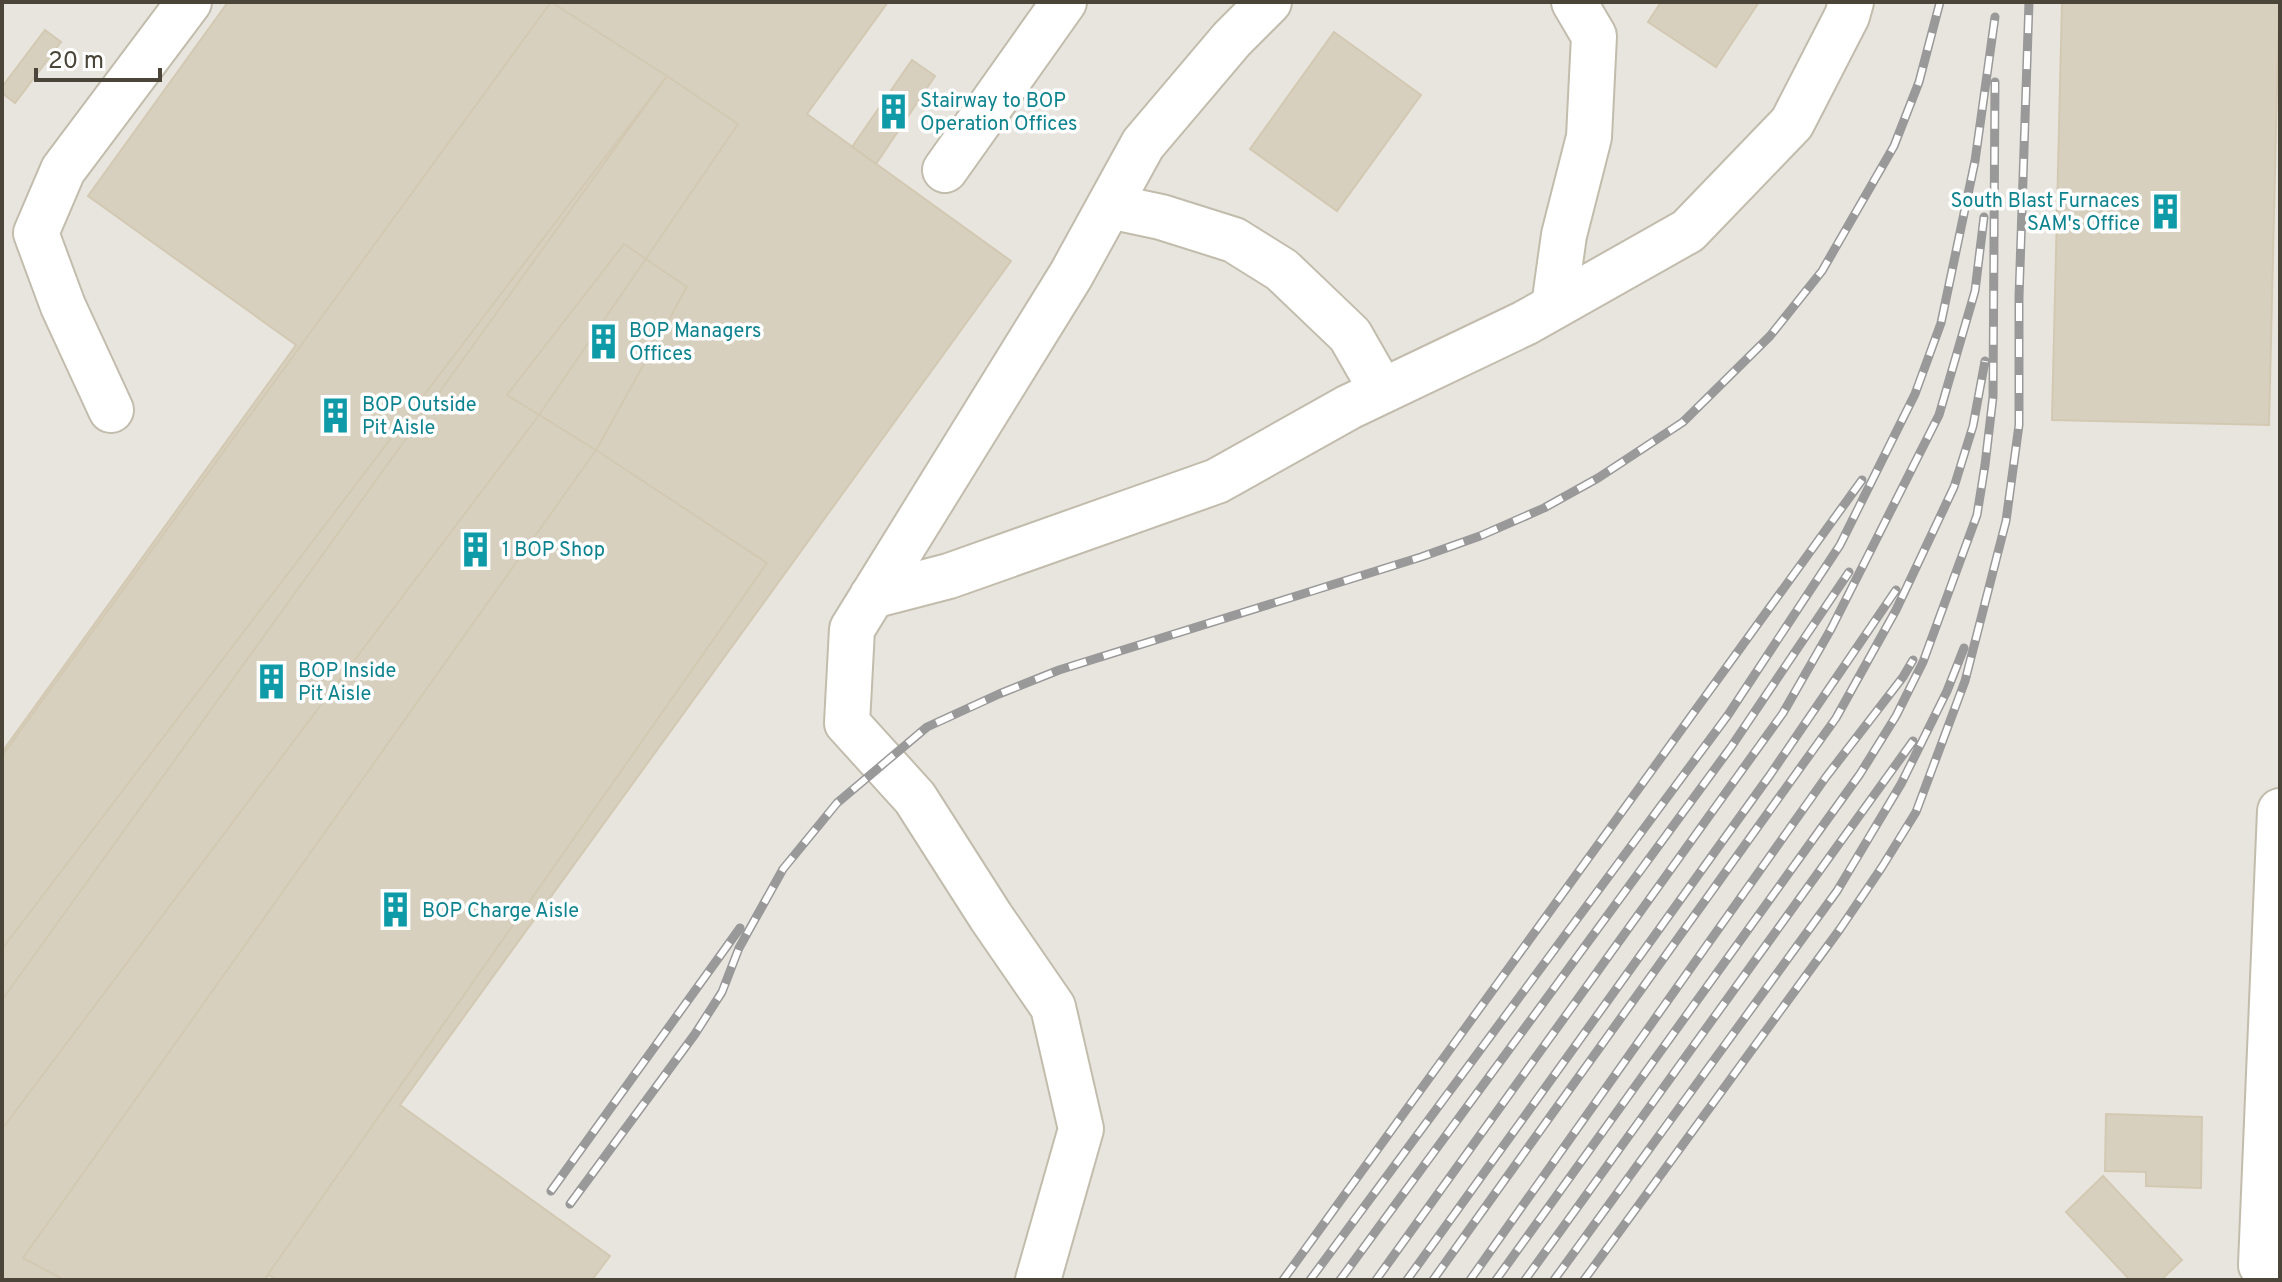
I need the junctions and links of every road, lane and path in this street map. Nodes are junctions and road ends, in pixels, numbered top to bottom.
1 (189, 2) edge
2 (1064, 2) edge
3 (1269, 2) edge
4 (1574, 2) edge
5 (1851, 2) edge
6 (945, 170) dead end
7 (1109, 206) junction
8 (1554, 306) junction
9 (1382, 391) junction
10 (111, 410) dead end
11 (872, 596) junction
12 (2280, 811) edge
13 (1038, 1280) edge
14 (2276, 1280) edge

1 - 10 lane
2 - 6 lane
3 - 7 lane
4 - 8 lane
5 - 8 lane
7 - 9 lane
7 - 11 lane
8 - 9 lane
9 - 11 lane
11 - 13 lane
12 - 14 lane

